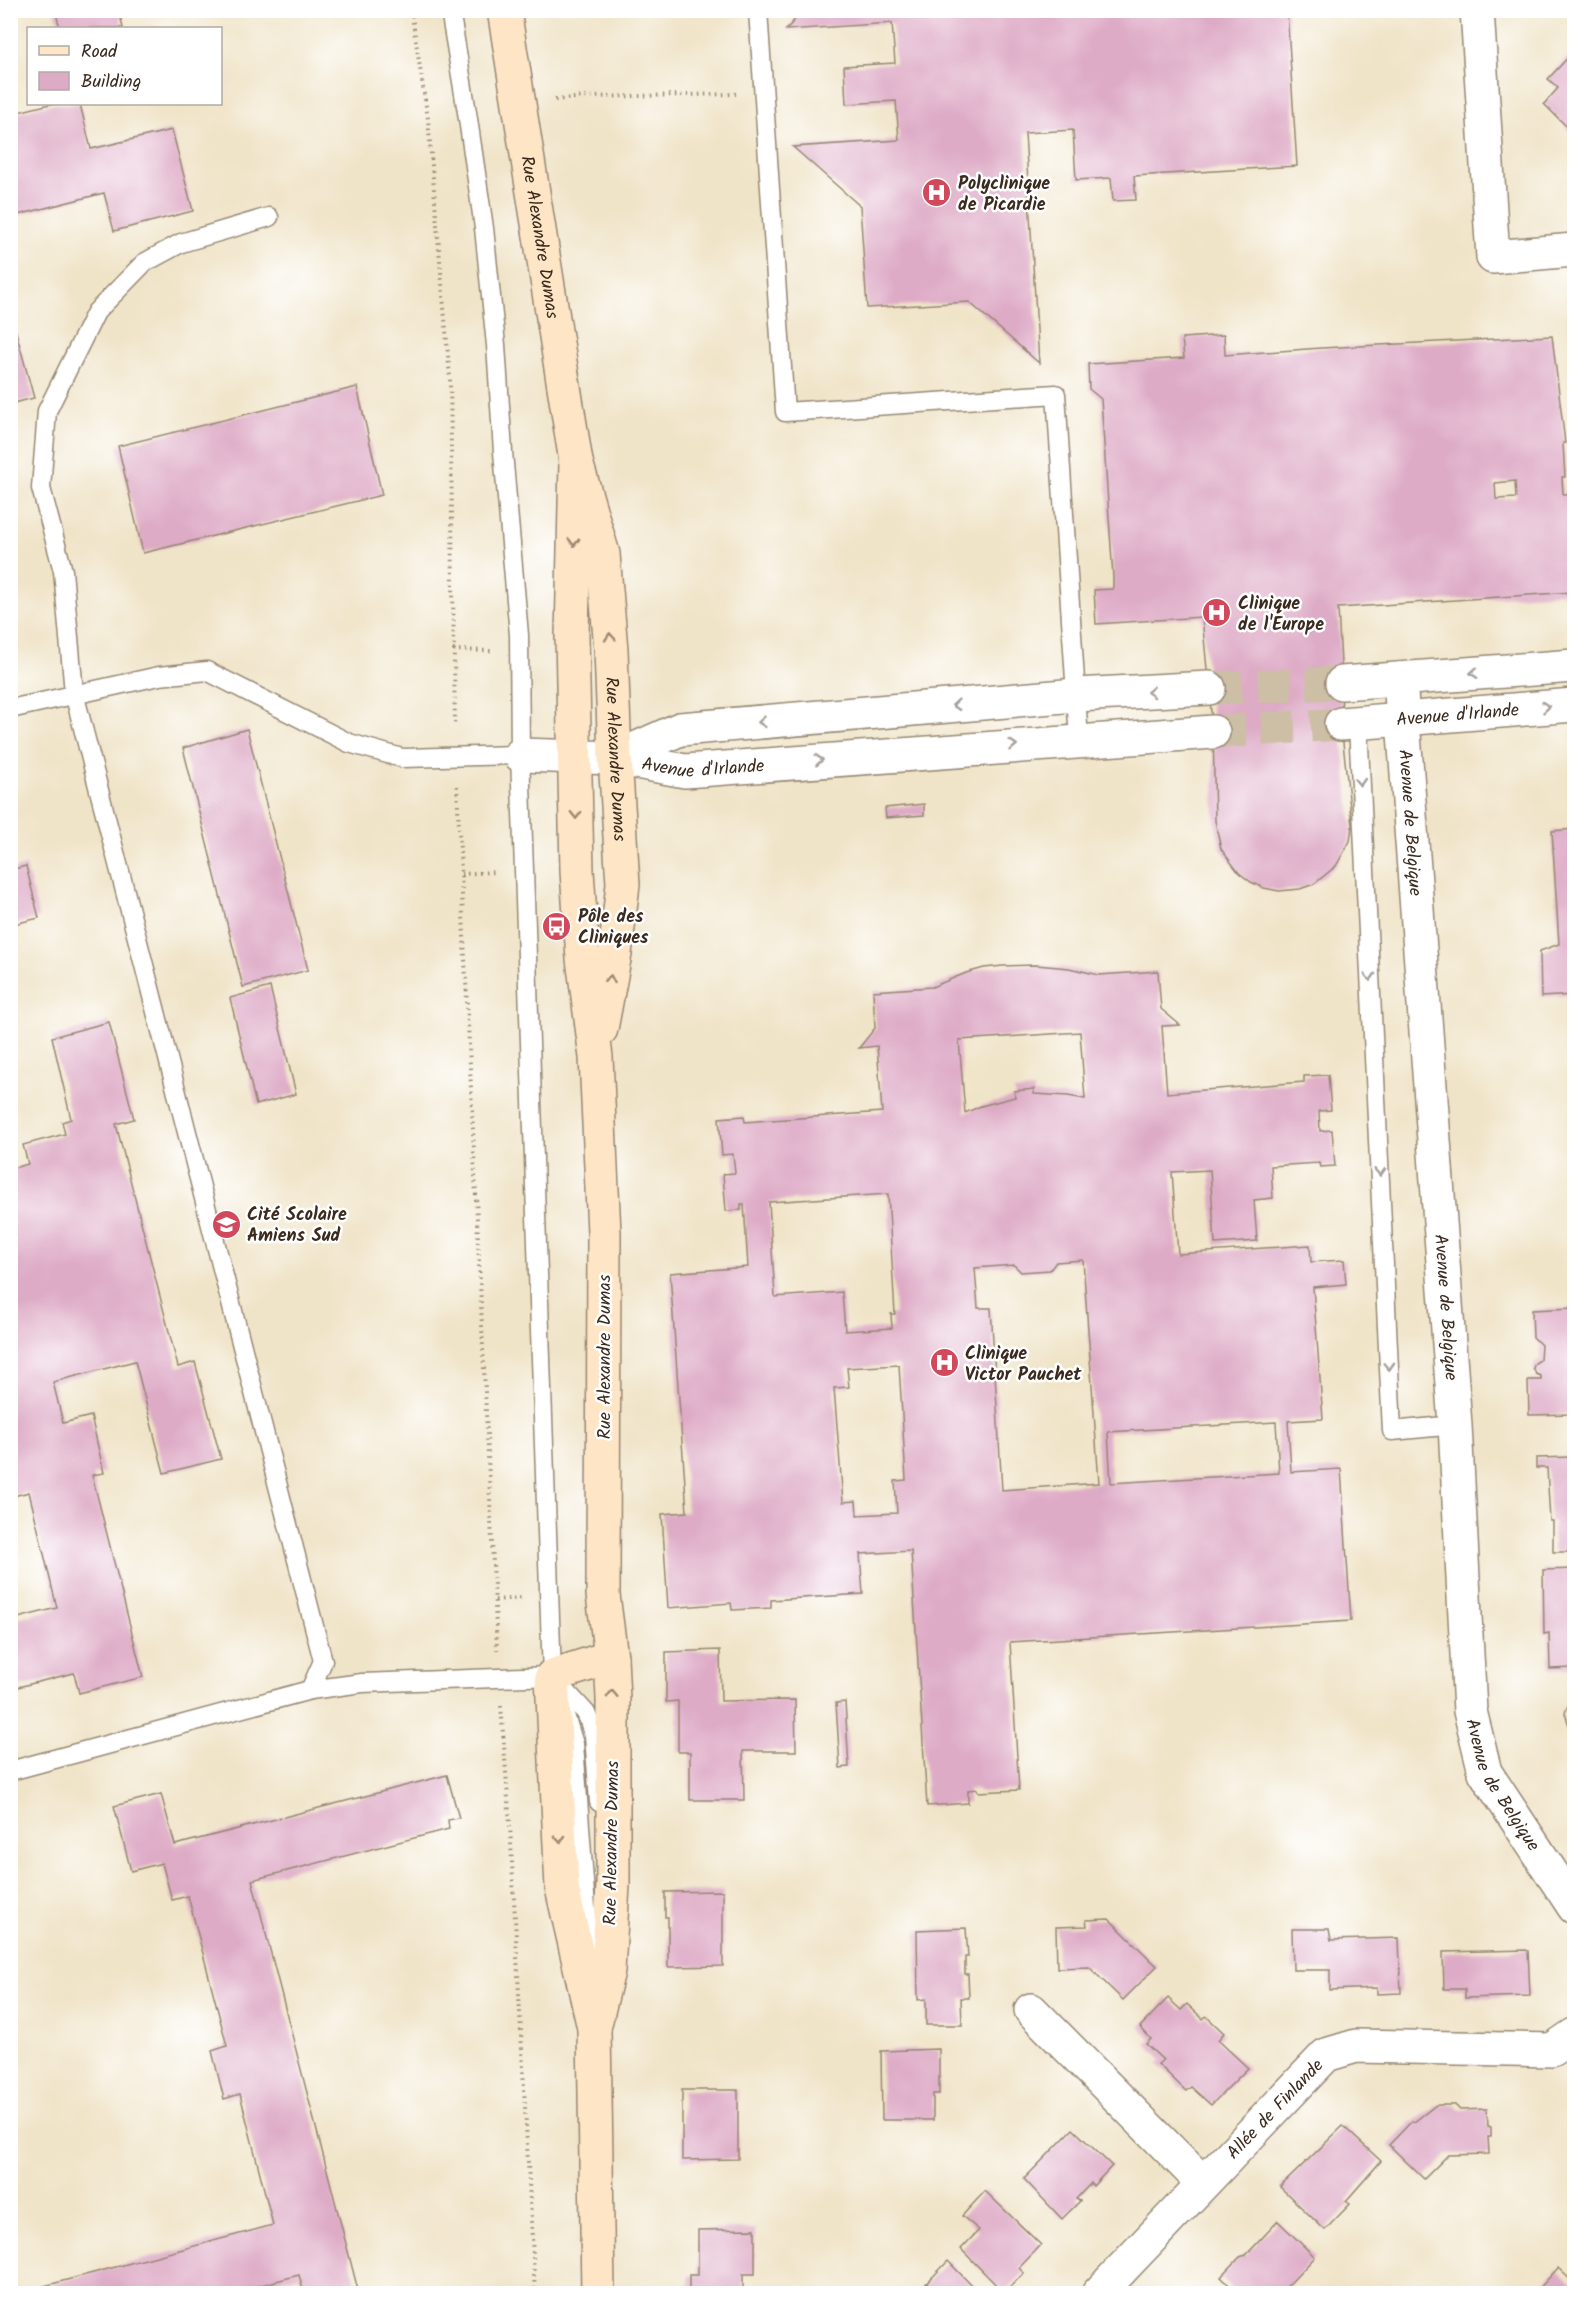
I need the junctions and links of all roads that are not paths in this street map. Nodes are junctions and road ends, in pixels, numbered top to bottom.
1 (450, 10) edge
2 (504, 10) edge
3 (758, 10) edge
4 (1477, 10) edge
5 (269, 217) dead end
6 (1575, 250) edge
7 (576, 462) junction
8 (1575, 666) edge
9 (1400, 679) junction
10 (1342, 683) tunnel mouth
11 (1209, 688) tunnel mouth
12 (74, 693) junction
13 (1076, 695) junction
14 (1575, 705) edge
15 (10, 709) edge
16 (1403, 720) junction
17 (1349, 724) joint
18 (1213, 732) tunnel mouth
19 (1079, 740) junction
20 (520, 755) junction
21 (575, 757) junction
22 (615, 759) junction
23 (596, 1057) junction
24 (1455, 1425) junction
25 (611, 1657) junction
26 (552, 1676) junction
27 (310, 1690) junction
28 (10, 1771) edge
29 (613, 1836) junction
30 (1573, 1900) edge
31 (1031, 2010) dead end
32 (594, 2028) junction
33 (1575, 2035) edge
34 (1202, 2182) junction
35 (597, 2294) edge
36 (1098, 2294) edge

1 - 20 lane
2 - 7 street, Rue Alexandre Dumas
3 - 13 lane
4 - 6 street
5 - 12 lane
7 -> 21 street, Rue Alexandre Dumas
22 -> 7 street, Rue Alexandre Dumas
8 -> 9 street
9 - 10 street
9 - 16 street, Avenue de Belgique
11 -> 13 street, Avenue d'Irlande
12 - 15 lane
12 - 20 lane
12 - 27 lane
13 - 19 lane
13 -> 22 street, Avenue d'Irlande
16 -> 14 street, Avenue d'Irlande
16 - 17 street, Avenue d'Irlande
16 - 24 street, Avenue de Belgique
17 -> 24 lane
18 - 19 street, Avenue d'Irlande
22 -> 19 street, Avenue d'Irlande
20 - 21 street
20 - 26 lane
21 - 22 street
21 -> 23 street, Rue Alexandre Dumas
23 -> 22 street, Rue Alexandre Dumas
23 - 25 street, Rue Alexandre Dumas
24 - 30 street, Avenue de Belgique
25 - 26 street
29 -> 25 street, Rue Alexandre Dumas
26 - 27 lane
26 - 29 lane
26 - 32 street, Rue Alexandre Dumas
27 - 28 lane
29 - 32 street, Rue Alexandre Dumas
31 - 34 street
32 - 35 street, Rue Alexandre Dumas
33 - 34 street, Allée de Finlande
34 - 36 street, Allée de Finlande

